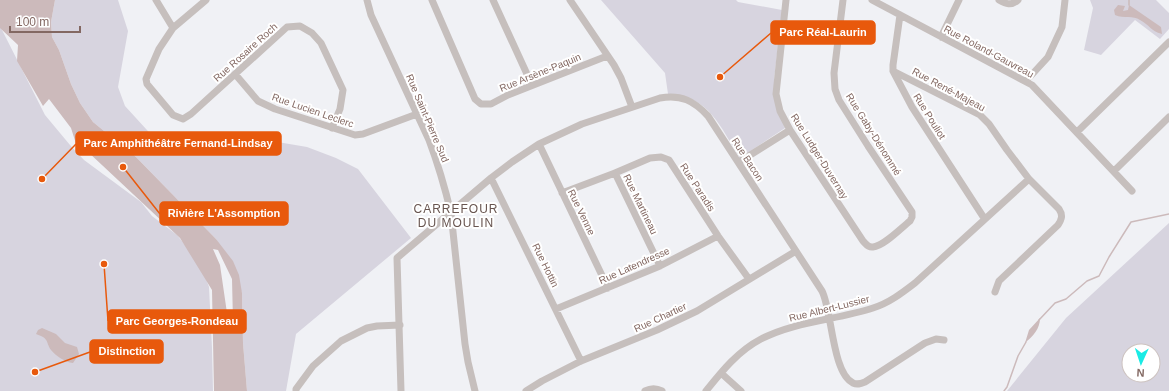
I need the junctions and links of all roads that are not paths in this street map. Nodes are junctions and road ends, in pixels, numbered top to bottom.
1 (156, 0) edge
2 (206, 0) edge
3 (367, 0) edge
4 (432, 0) edge
5 (493, 0) edge
6 (570, 0) edge
7 (786, 0) edge
8 (843, 0) edge
9 (872, 0) edge
10 (959, 0) edge
11 (999, 0) edge
12 (1018, 0) edge
13 (1064, 0) edge
14 (900, 15) junction
15 (173, 28) junction
16 (942, 37) junction
17 (1169, 42) edge
18 (607, 56) junction
19 (893, 71) junction
20 (235, 74) junction
21 (1026, 81) junction
22 (532, 85) junction
23 (632, 108) junction
24 (417, 114) junction
25 (1169, 117) edge
26 (332, 128) junction
27 (790, 130) junction
28 (1076, 132) junction
29 (539, 144) junction
30 (739, 162) junction
31 (1114, 171) junction
32 (615, 173) junction
33 (491, 178) junction
34 (1029, 179) junction
35 (1132, 191) dead end
36 (562, 192) junction
37 (451, 213) junction
38 (984, 218) junction
39 (718, 236) junction
40 (866, 245) joint
41 (796, 251) junction
42 (660, 266) junction
43 (748, 279) junction
44 (608, 288) junction
45 (996, 292) dead end
46 (556, 309) junction
47 (829, 319) junction
48 (400, 325) junction
49 (944, 340) dead end
50 (581, 361) junction
51 (721, 373) junction
52 (296, 391) edge
53 (401, 391) edge
54 (475, 391) edge
55 (526, 391) edge
56 (645, 391) edge
57 (662, 391) edge
58 (706, 391) edge
59 (741, 391) edge

1 - 15 street
2 - 15 street
3 - 24 street, Rue Saint-Pierre Sud
4 - 22 street, Rue Arsène-Paquin
5 - 22 street
6 - 18 street
7 - 27 street, Rue Ludger-Duvernay
8 - 40 street, Rue Gaby-Dénommé
9 - 14 street, Rue Roland-Gauvreau
10 - 16 street
11 - 12 street
13 - 21 street
14 - 16 street, Rue Roland-Gauvreau
14 - 19 street
15 - 20 street, Rue Rosaire Roch
16 - 21 street, Rue Roland-Gauvreau
17 - 28 street
18 - 22 street, Rue Arsène-Paquin
18 - 23 street
19 - 34 street, Rue René-Majeau
19 - 38 street, Rue Pouliot
20 - 26 street, Rue Lucien Leclerc
20 - 26 street, Rue Rosaire Roch
21 - 28 street, Rue Roland-Gauvreau
23 - 29 street, Rue Bacon
23 - 30 street, Rue Bacon
24 - 26 street, Rue Lucien Leclerc
24 - 37 street, Rue Saint-Pierre Sud
25 - 31 street
27 - 30 street
27 - 40 street, Rue Ludger-Duvernay
28 - 31 street, Rue Roland-Gauvreau
29 - 33 street, Rue Bacon
29 - 36 street, Rue Venne
30 - 41 street, Rue Bacon
31 - 35 street, Rue Roland-Gauvreau
32 - 36 street, Rue Paradis
32 - 39 street, Rue Paradis
32 - 42 street, Rue Martineau
33 - 37 street, Rue Bacon
33 - 46 street, Rue Hottin
34 - 38 street, Rue Albert-Lussier
34 - 45 street, Rue René-Majeau
36 - 44 street, Rue Venne
37 - 48 street, Rue Bacon
37 - 54 street, Rue Saint-Pierre Sud
38 - 47 street, Rue Albert-Lussier
39 - 42 street, Rue Latendresse
39 - 43 street, Rue Paradis
41 - 43 street, Rue Chartier
41 - 47 street, Rue Bacon
42 - 44 street, Rue Latendresse
43 - 50 street, Rue Chartier
44 - 46 street, Rue Latendresse
46 - 50 street, Rue Hottin
47 - 49 street, Rue Bacon
47 - 51 street, Rue Albert-Lussier
48 - 52 street
48 - 53 street
50 - 55 street, Rue Chartier
51 - 58 street, Rue Albert-Lussier
51 - 59 street
56 - 57 street

